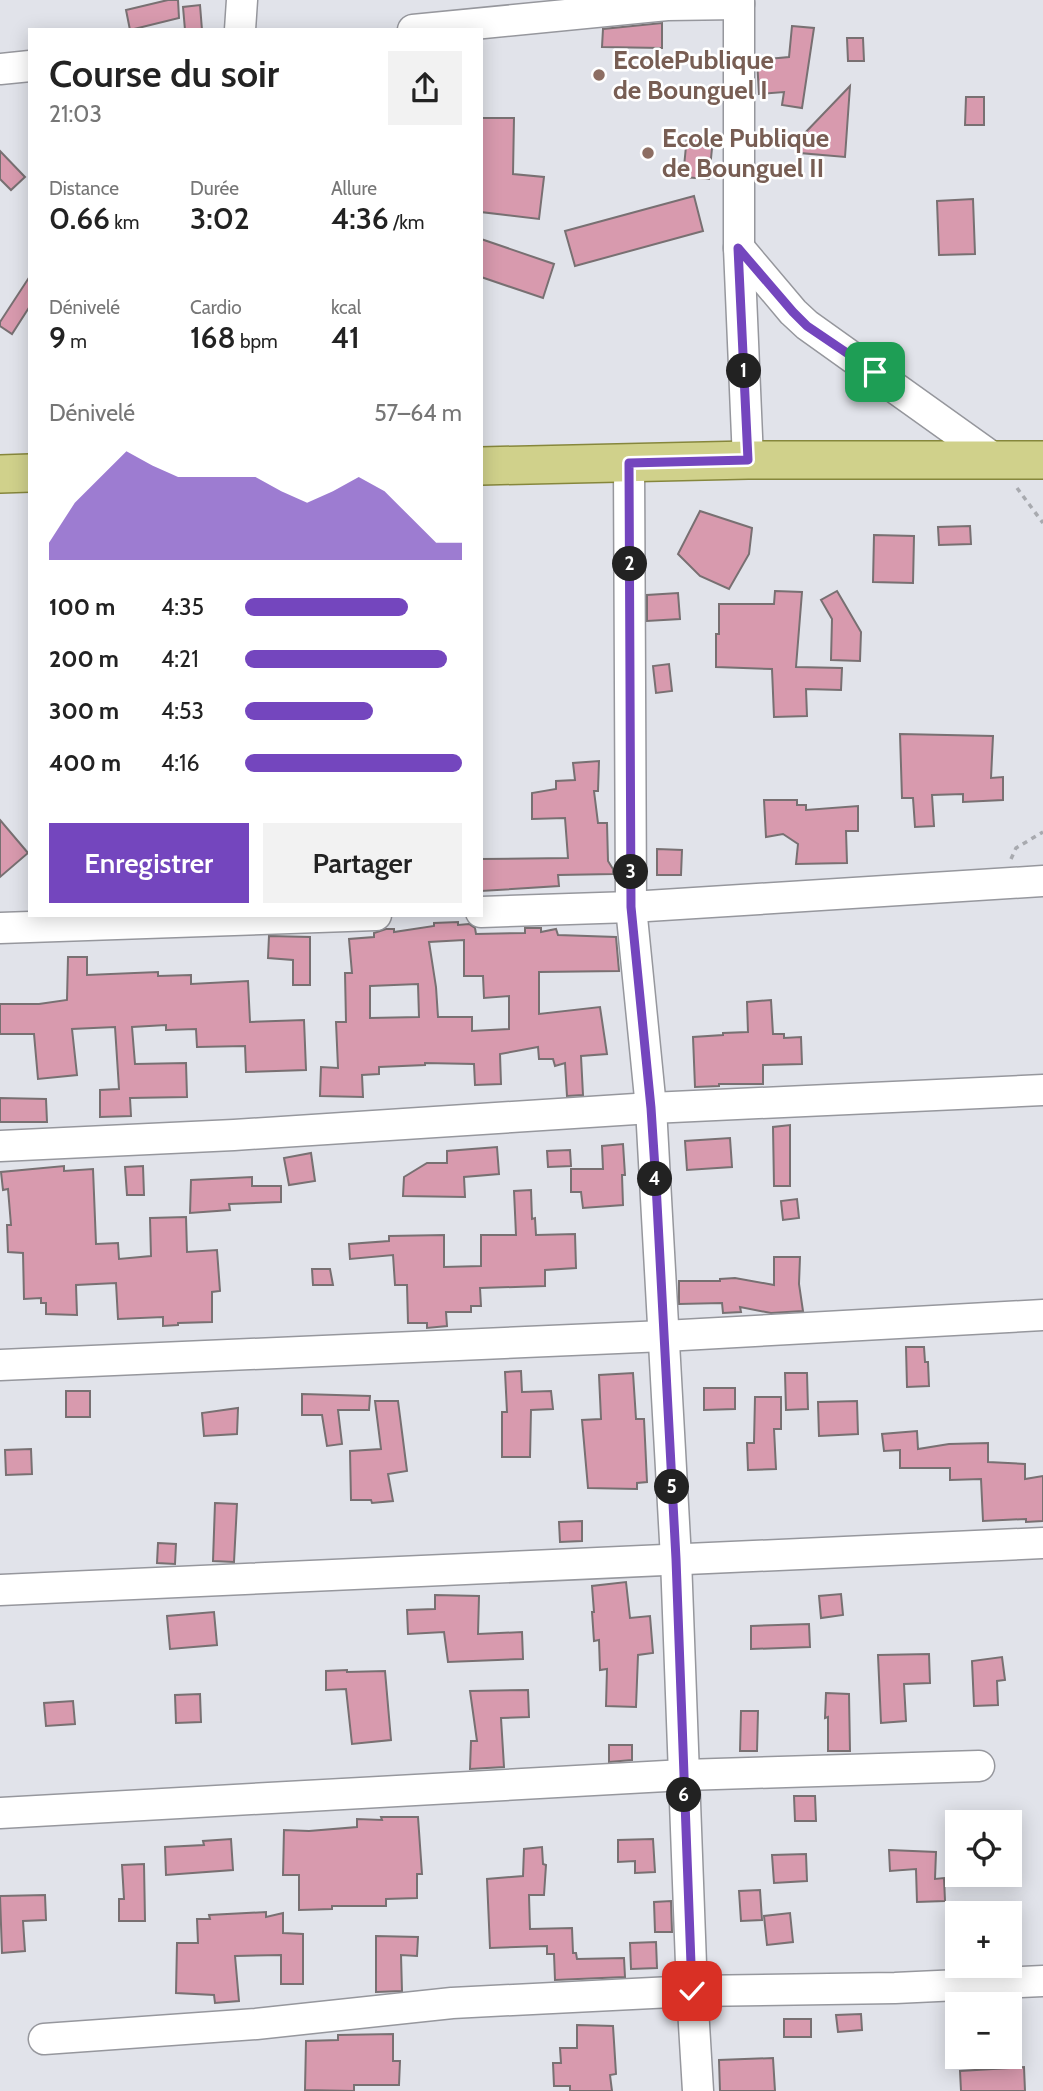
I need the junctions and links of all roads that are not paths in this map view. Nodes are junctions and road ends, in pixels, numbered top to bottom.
1 (242, 0) edge
2 (665, 2) edge
3 (739, 2) edge
4 (240, 28) edge
5 (430, 28) edge
6 (28, 66) edge
7 (0, 69) edge
8 (738, 248) junction
9 (748, 460) junction
10 (996, 460) junction
11 (1043, 460) edge
12 (629, 463) junction
13 (483, 466) edge
14 (28, 473) edge
15 (0, 474) edge
16 (1043, 881) edge
17 (631, 907) junction
18 (483, 912) edge
19 (318, 917) edge
20 (0, 928) edge
21 (1043, 1090) edge
22 (651, 1108) junction
23 (0, 1146) edge
24 (1043, 1315) edge
25 (664, 1335) junction
26 (0, 1366) edge
27 (1043, 1543) edge
28 (676, 1559) junction
29 (0, 1590) edge
30 (979, 1766) dead end
31 (684, 1776) junction
32 (0, 1813) edge
33 (1043, 1981) edge
34 (692, 1991) junction
35 (44, 2039) dead end
36 (698, 2091) edge

1 - 4 street
2 - 3 street
2 - 5 street
3 - 8 street
6 - 7 street
8 - 9 street
8 - 10 street
9 - 10 main road
9 - 12 main road
10 - 11 main road
12 - 13 main road
12 - 17 street
14 - 15 main road
16 - 17 street
17 - 18 street
17 - 22 street
19 - 20 street
21 - 22 street
22 - 23 street
22 - 25 street
24 - 25 street
25 - 26 street
25 - 28 street
27 - 28 street
28 - 29 street
28 - 31 street
30 - 31 street
31 - 32 street
31 - 34 street
33 - 34 street
34 - 35 street
34 - 36 street

